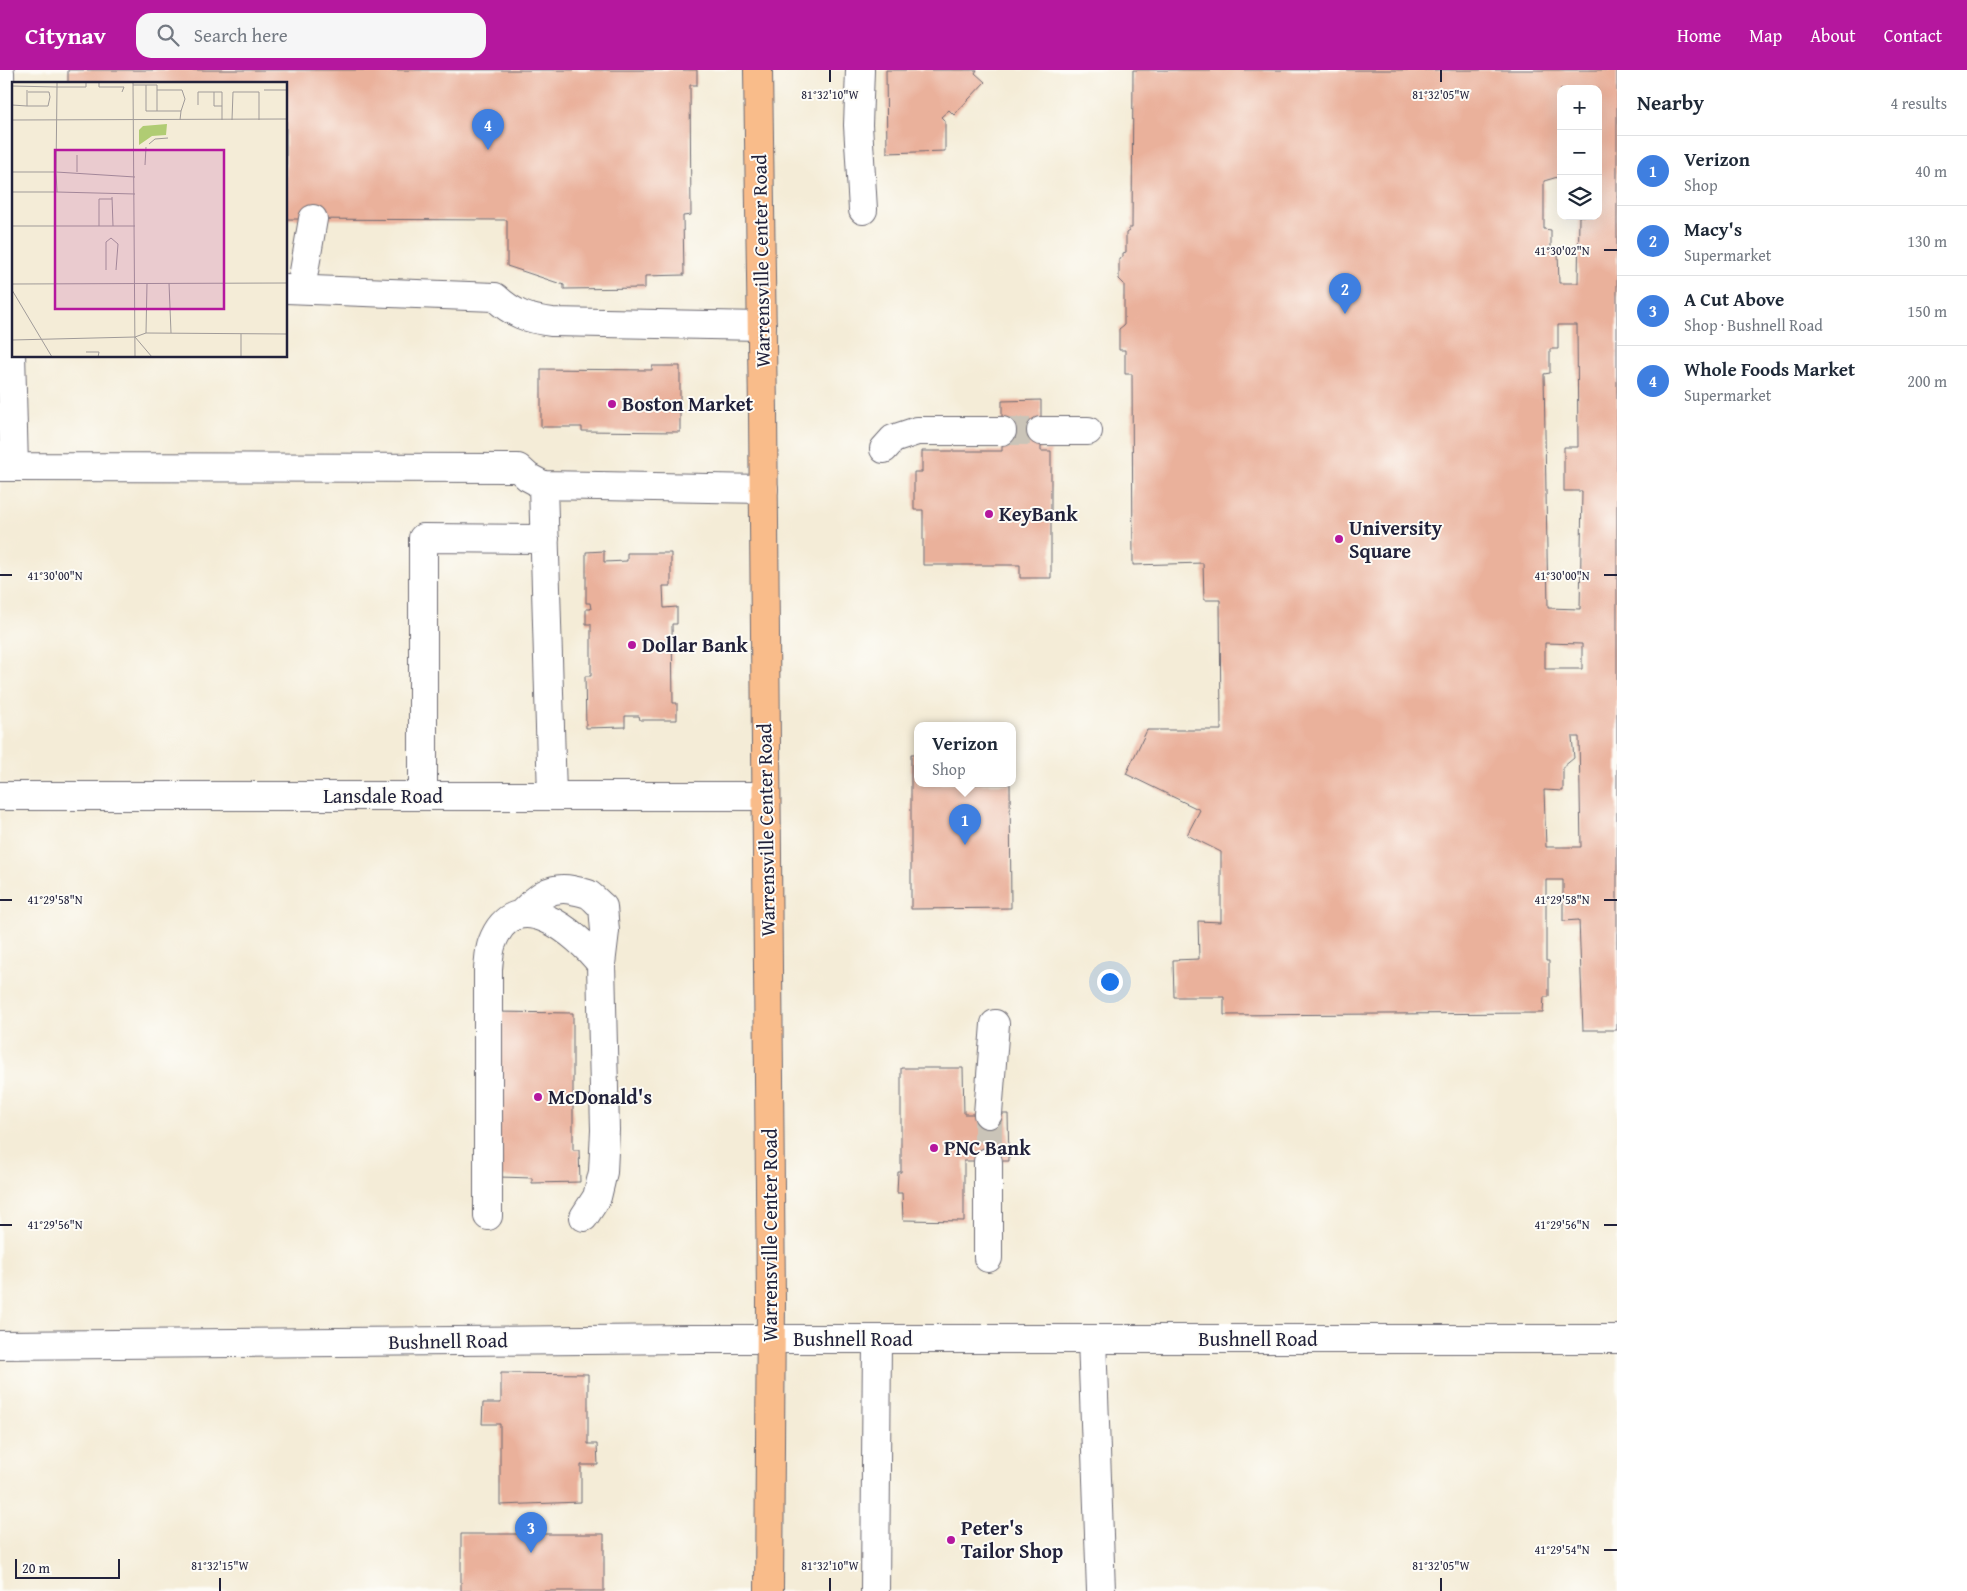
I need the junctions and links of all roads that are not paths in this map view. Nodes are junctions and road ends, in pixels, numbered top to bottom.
1 (758, 70) edge
2 (860, 70) edge
3 (0, 72) edge
4 (8, 198) edge
5 (863, 210) dead end
6 (313, 219) dead end
7 (8, 277) edge
8 (294, 289) edge
9 (762, 326) junction
10 (1002, 431) tunnel mouth
11 (1041, 431) tunnel mouth
12 (1088, 431) dead end
13 (884, 449) dead end
14 (7, 467) edge
15 (543, 485) junction
16 (764, 489) junction
17 (545, 539) junction
18 (0, 796) edge
19 (423, 796) junction
20 (552, 796) junction
21 (766, 796) junction
22 (521, 914) junction
23 (601, 964) junction
24 (994, 1024) dead end
25 (988, 1114) tunnel mouth
26 (988, 1162) tunnel mouth
27 (488, 1216) dead end
28 (584, 1217) dead end
29 (988, 1258) dead end
30 (771, 1339) junction
31 (877, 1339) junction
32 (1092, 1339) junction
33 (1617, 1339) edge
34 (0, 1345) edge
35 (769, 1591) edge
36 (875, 1591) edge
37 (1101, 1591) edge

1 - 9 main road, Warrensville Center Road
2 - 5 street
3 - 4 street
4 - 7 street
6 - 8 street
7 - 14 street
8 - 9 street
9 - 16 main road, Warrensville Center Road
10 - 13 street
11 - 12 street
14 - 15 street
15 - 16 street
15 - 17 street
16 - 21 main road, Warrensville Center Road
17 - 19 street
17 - 20 street
18 - 19 street, Lansdale Road
19 - 20 street, Lansdale Road
20 - 21 street, Lansdale Road
21 - 30 main road, Warrensville Center Road
22 - 23 street
22 - 23 street
22 - 27 street
23 - 28 street
24 - 25 street
26 - 29 street
30 - 31 street, Bushnell Road
30 - 34 street, Bushnell Road
30 - 35 main road, Warrensville Center Road
31 - 32 street, Bushnell Road
31 - 36 street
32 - 33 street, Bushnell Road
32 - 37 street

